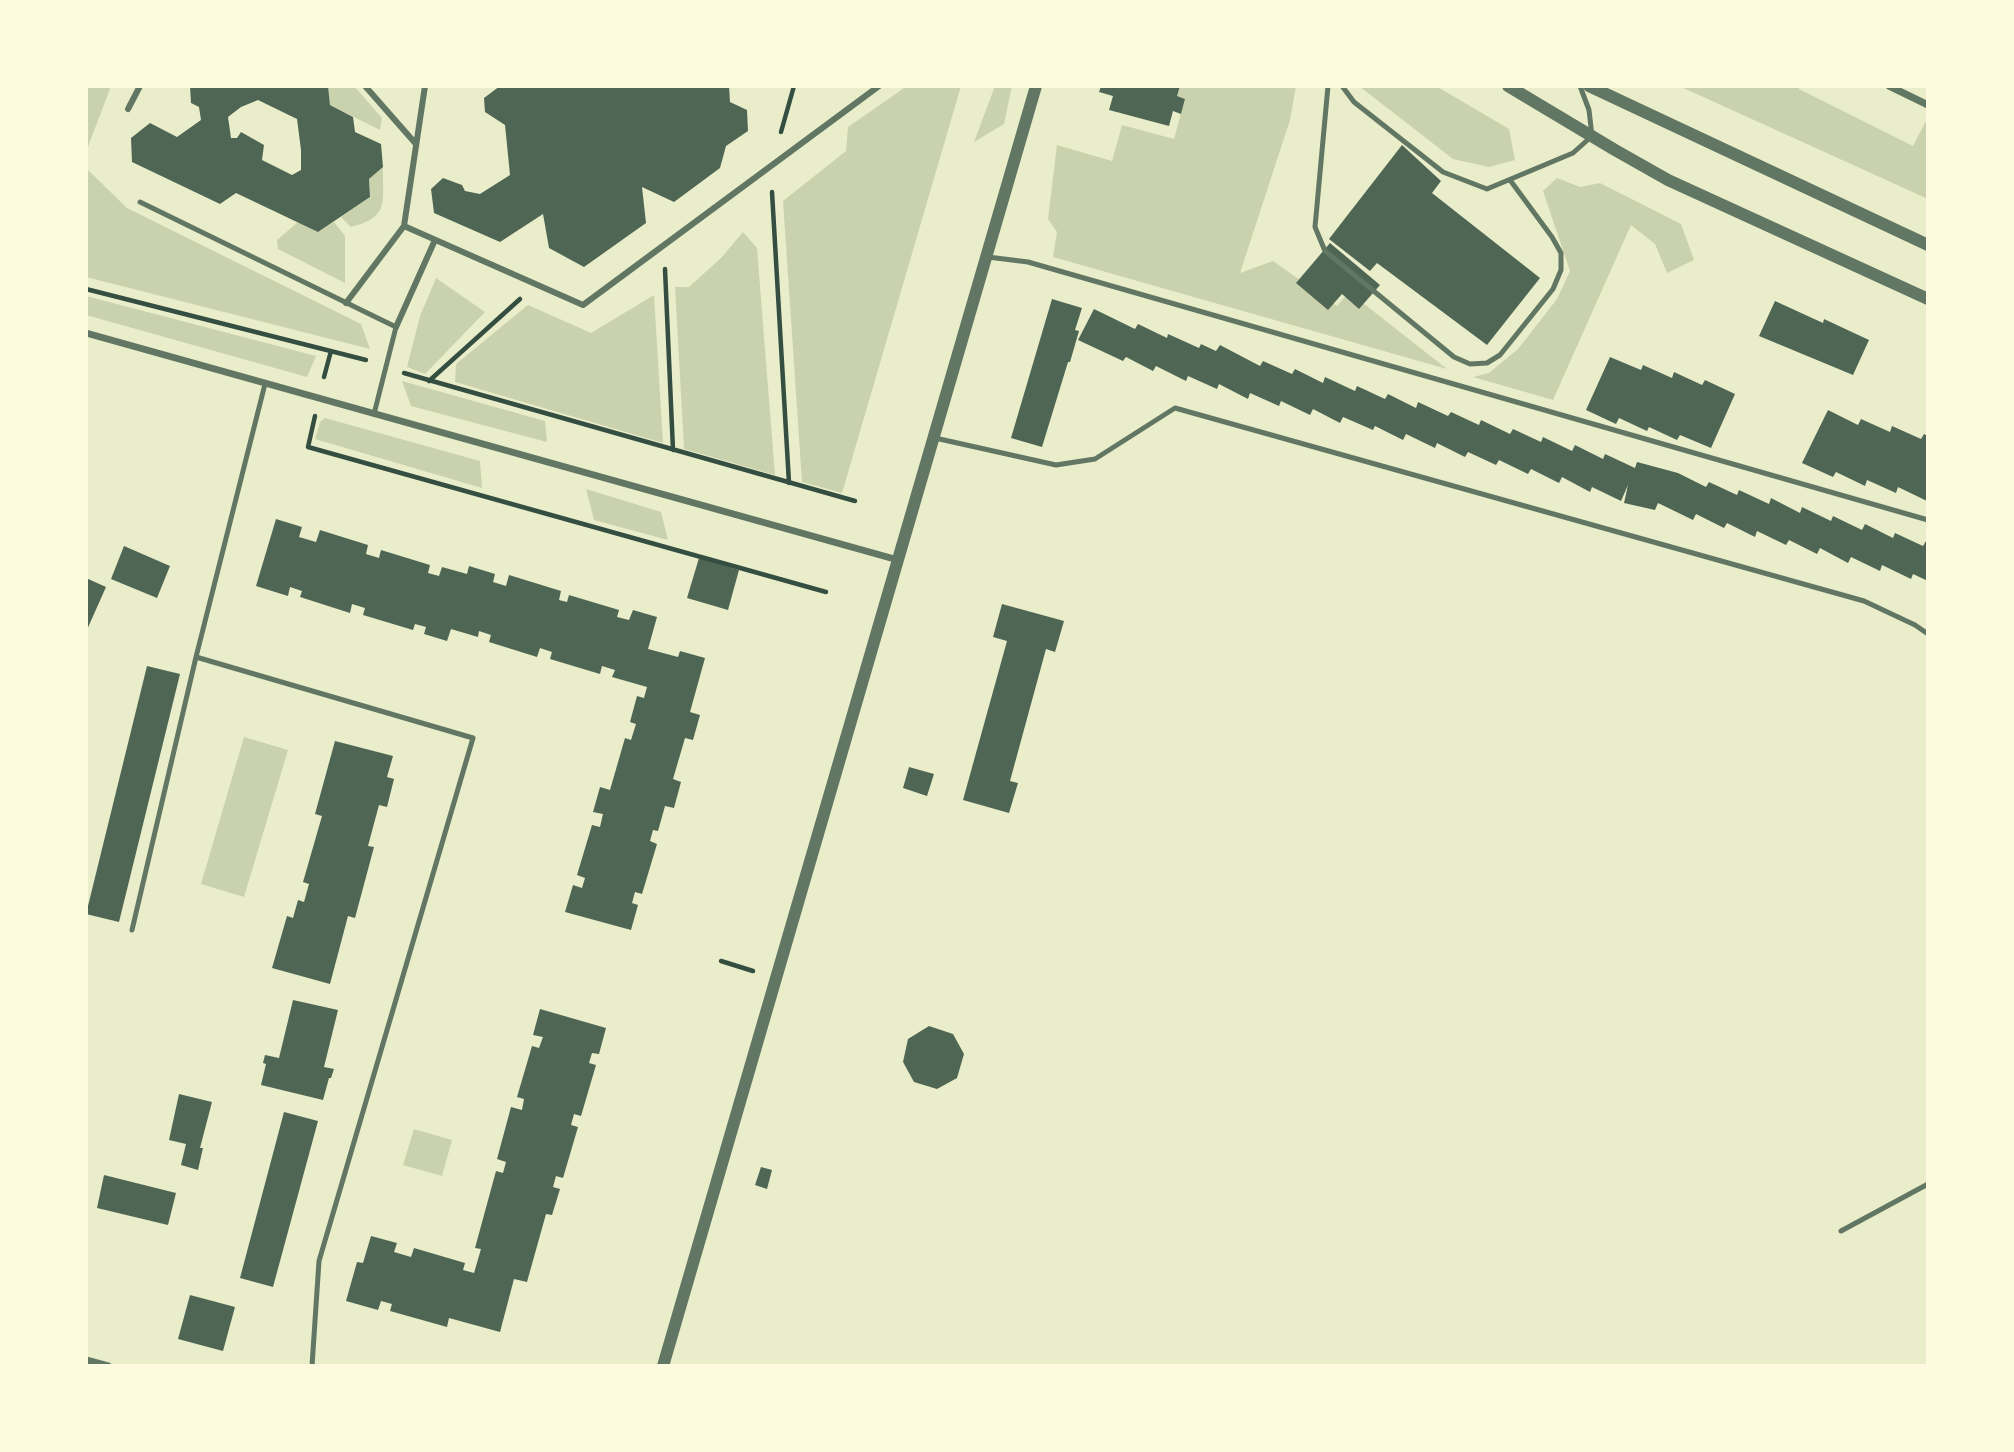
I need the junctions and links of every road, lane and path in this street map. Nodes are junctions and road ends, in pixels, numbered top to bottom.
1 (140, 86) edge
2 (365, 86) edge
3 (425, 86) edge
4 (794, 86) edge
5 (879, 86) edge
6 (1036, 86) edge
7 (1328, 86) edge
8 (1342, 86) edge
9 (1508, 86) edge
10 (1580, 86) edge
11 (1589, 86) edge
12 (1889, 86) edge
13 (1928, 105) edge
14 (128, 110) dead end
15 (1592, 136) junction
16 (416, 144) junction
17 (770, 167) junction
18 (1510, 180) junction
19 (140, 202) dead end
20 (404, 226) junction
21 (435, 240) junction
22 (664, 245) junction
23 (1928, 245) edge
24 (987, 257) junction
25 (537, 285) junction
26 (86, 289) edge
27 (1928, 299) edge
28 (346, 303) junction
29 (396, 327) junction
30 (86, 333) edge
31 (331, 351) junction
32 (386, 365) junction
33 (429, 380) junction
34 (265, 384) junction
35 (319, 398) junction
36 (374, 414) junction
37 (934, 438) junction
38 (673, 450) junction
39 (789, 483) junction
40 (855, 501) dead end
41 (1928, 520) edge
42 (899, 561) junction
43 (826, 592) dead end
44 (1928, 634) edge
45 (196, 657) junction
46 (132, 930) dead end
47 (721, 961) dead end
48 (761, 973) dead end
49 (1928, 1184) edge
50 (1841, 1231) dead end
51 (86, 1360) edge
52 (107, 1366) edge
53 (312, 1366) edge
54 (663, 1366) edge

1 - 14 street
2 - 16 street
3 - 16 street
4 - 17 path
5 - 17 street
6 - 24 street
7 - 18 lane
8 - 18 lane
9 - 15 street
10 - 15 lane
11 - 23 street
12 - 13 street
15 - 18 lane
15 - 27 street
16 - 20 street
17 - 22 street
17 - 39 path
19 - 28 lane
20 - 21 street
20 - 28 street
21 - 25 street
21 - 29 street
22 - 25 street
22 - 38 path
24 - 37 street
24 - 41 lane
25 - 33 path
26 - 31 path
28 - 29 lane
29 - 32 lane
30 - 34 street
31 - 32 path
31 - 35 path
32 - 33 path
32 - 36 lane
33 - 38 path
34 - 35 street
34 - 45 lane
35 - 36 street
35 - 43 path
36 - 42 street
37 - 42 street
37 - 44 lane
38 - 39 path
39 - 40 path
42 - 54 street
45 - 46 lane
45 - 53 lane
47 - 48 path
49 - 50 lane
51 - 52 street

